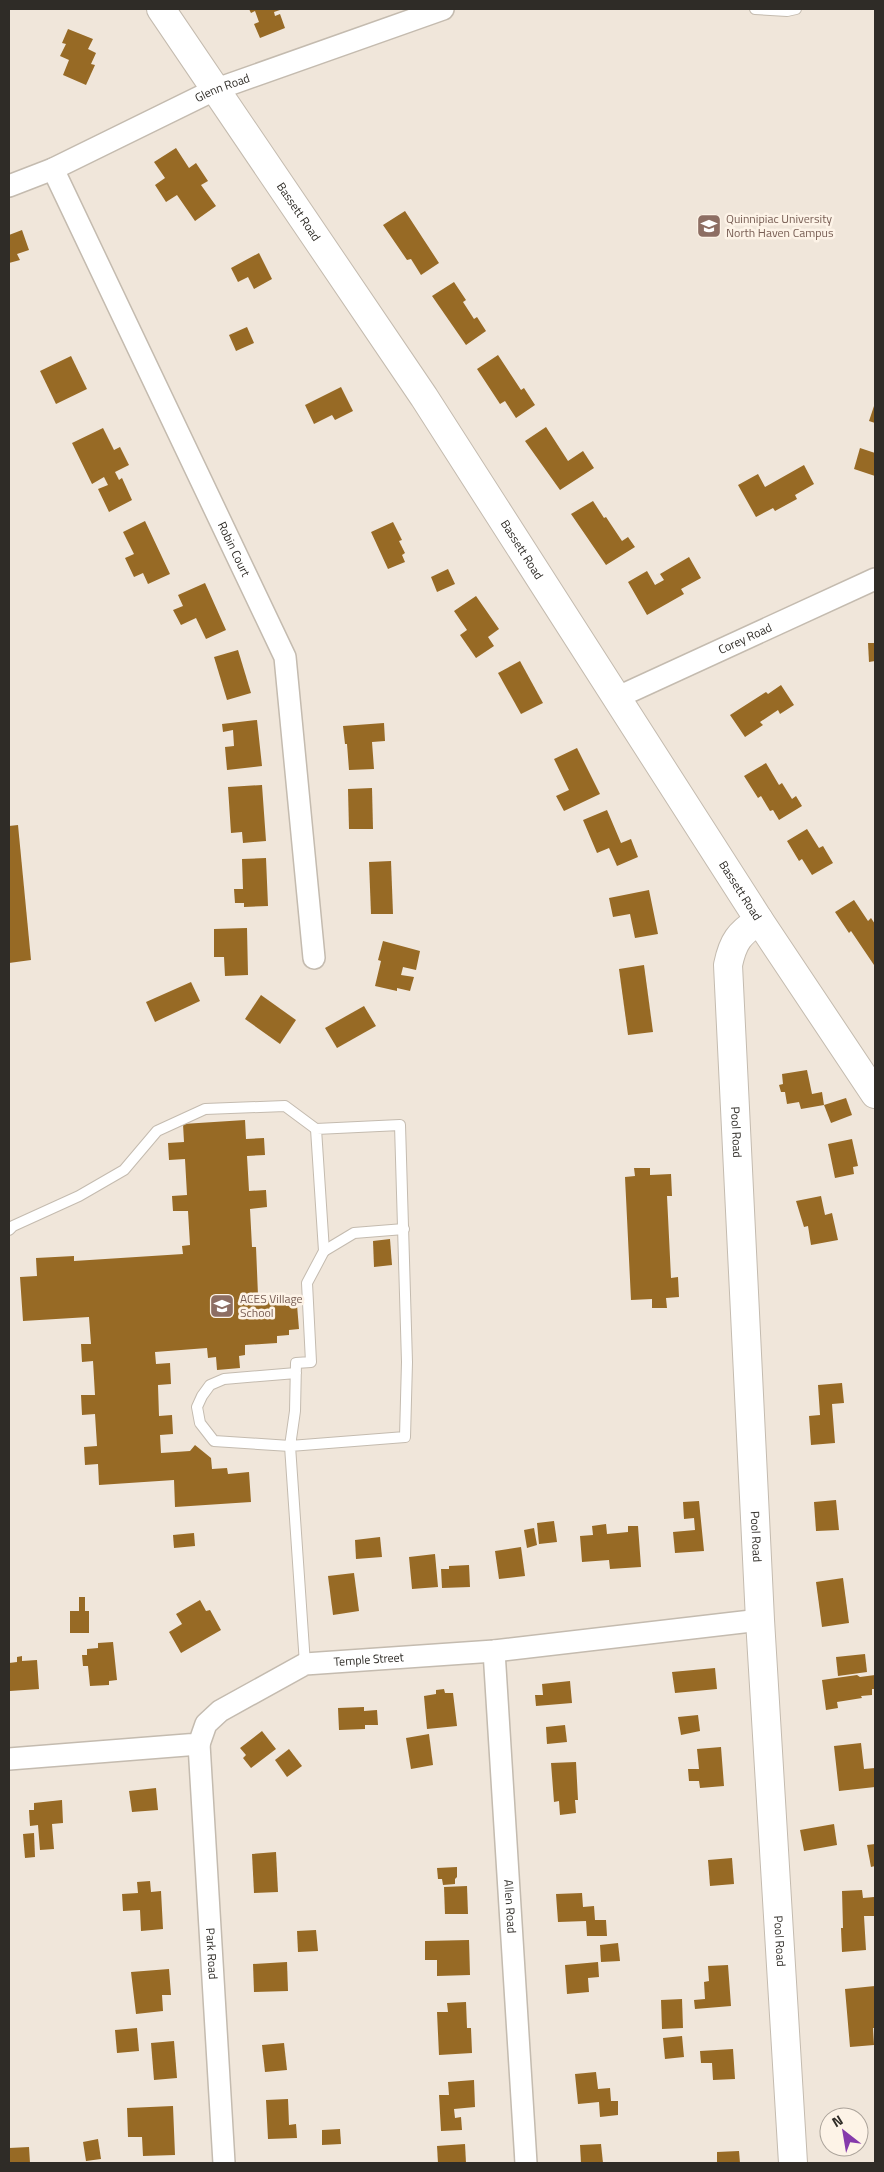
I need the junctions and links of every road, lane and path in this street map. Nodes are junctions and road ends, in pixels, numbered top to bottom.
1 (161, 9) edge
2 (443, 9) edge
3 (755, 9) edge
4 (796, 9) edge
5 (214, 90) junction
6 (53, 169) junction
7 (9, 186) edge
8 (875, 579) edge
9 (616, 698) junction
10 (758, 920) junction
11 (314, 958) dead end
12 (875, 1094) edge
13 (316, 1129) junction
14 (404, 1229) junction
15 (9, 1230) edge
16 (324, 1251) junction
17 (296, 1373) junction
18 (290, 1446) junction
19 (760, 1620) junction
20 (494, 1651) junction
21 (305, 1664) junction
22 (198, 1744) junction
23 (9, 1760) edge
24 (224, 2163) edge
25 (526, 2163) edge
26 (793, 2163) edge

1 - 5 street, Bassett Road
2 - 5 street, Glenn Road
3 - 4 lane
5 - 6 street, Glenn Road
5 - 9 street, Bassett Road
6 - 7 street, Glenn Road
6 - 11 street, Robin Court
8 - 9 street, Corey Road
9 - 10 street, Bassett Road
10 - 12 street, Bassett Road
10 - 19 street, Pool Road
13 - 14 lane
13 - 15 lane
13 - 16 lane
14 - 16 lane
14 - 18 lane
16 - 17 lane
17 - 18 lane
17 - 18 lane
18 - 21 lane
19 - 20 street, Temple Street
19 - 26 street, Pool Road
20 - 21 street, Temple Street
20 - 25 street, Allen Road
21 - 22 street, Temple Street
22 - 23 street
22 - 24 street, Park Road

